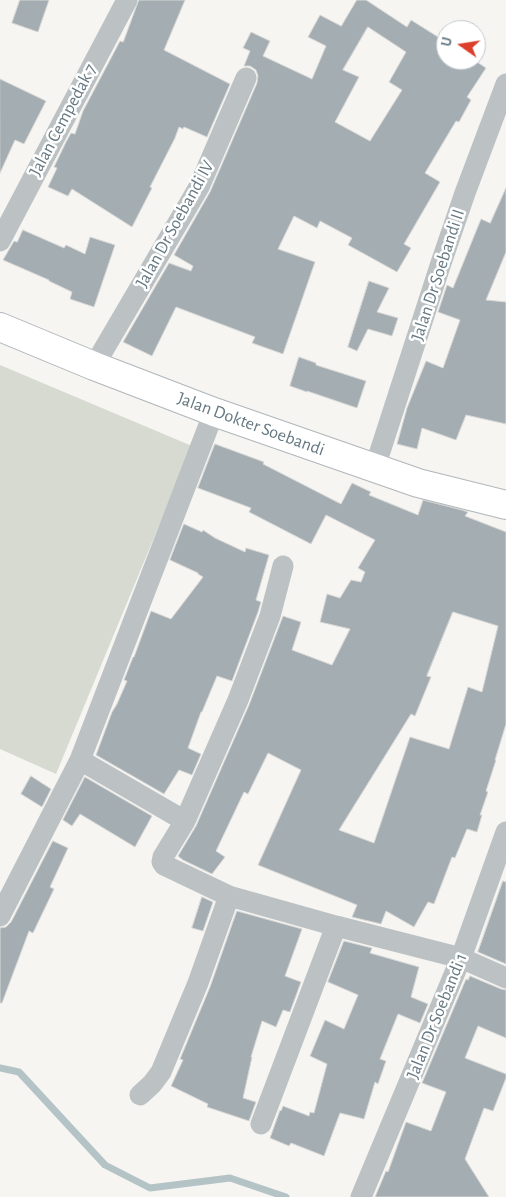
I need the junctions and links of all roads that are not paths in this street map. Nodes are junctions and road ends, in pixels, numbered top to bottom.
1 (127, 0) edge
2 (246, 78) dead end
3 (506, 84) edge
4 (0, 241) edge
5 (0, 327) edge
6 (94, 366) junction
7 (214, 412) junction
8 (375, 467) junction
9 (506, 505) edge
10 (283, 566) dead end
11 (80, 760) junction
12 (185, 821) junction
13 (506, 832) edge
14 (229, 896) junction
15 (0, 916) edge
16 (336, 926) junction
17 (461, 958) junction
18 (506, 978) edge
19 (140, 1094) dead end
20 (261, 1124) dead end
21 (362, 1197) edge

1 - 4 street, Jalan Cempedak 7
2 - 6 street, Jalan Dr Soebandi IV
3 - 8 street, Jalan Dr Soebandi II
5 - 6 main road, Jalan Dokter Soebandi
6 - 7 main road, Jalan Dokter Soebandi
7 - 8 main road, Jalan Dokter Soebandi
7 - 11 street
8 - 9 main road, Jalan Dokter Soebandi
10 - 12 street
11 - 12 street
11 - 15 street
12 - 14 street
13 - 17 street, Jalan Dr Soebandi 1
14 - 16 street
14 - 19 street
16 - 17 street
16 - 20 street
17 - 18 street
17 - 21 street, Jalan Dr Soebandi 1

